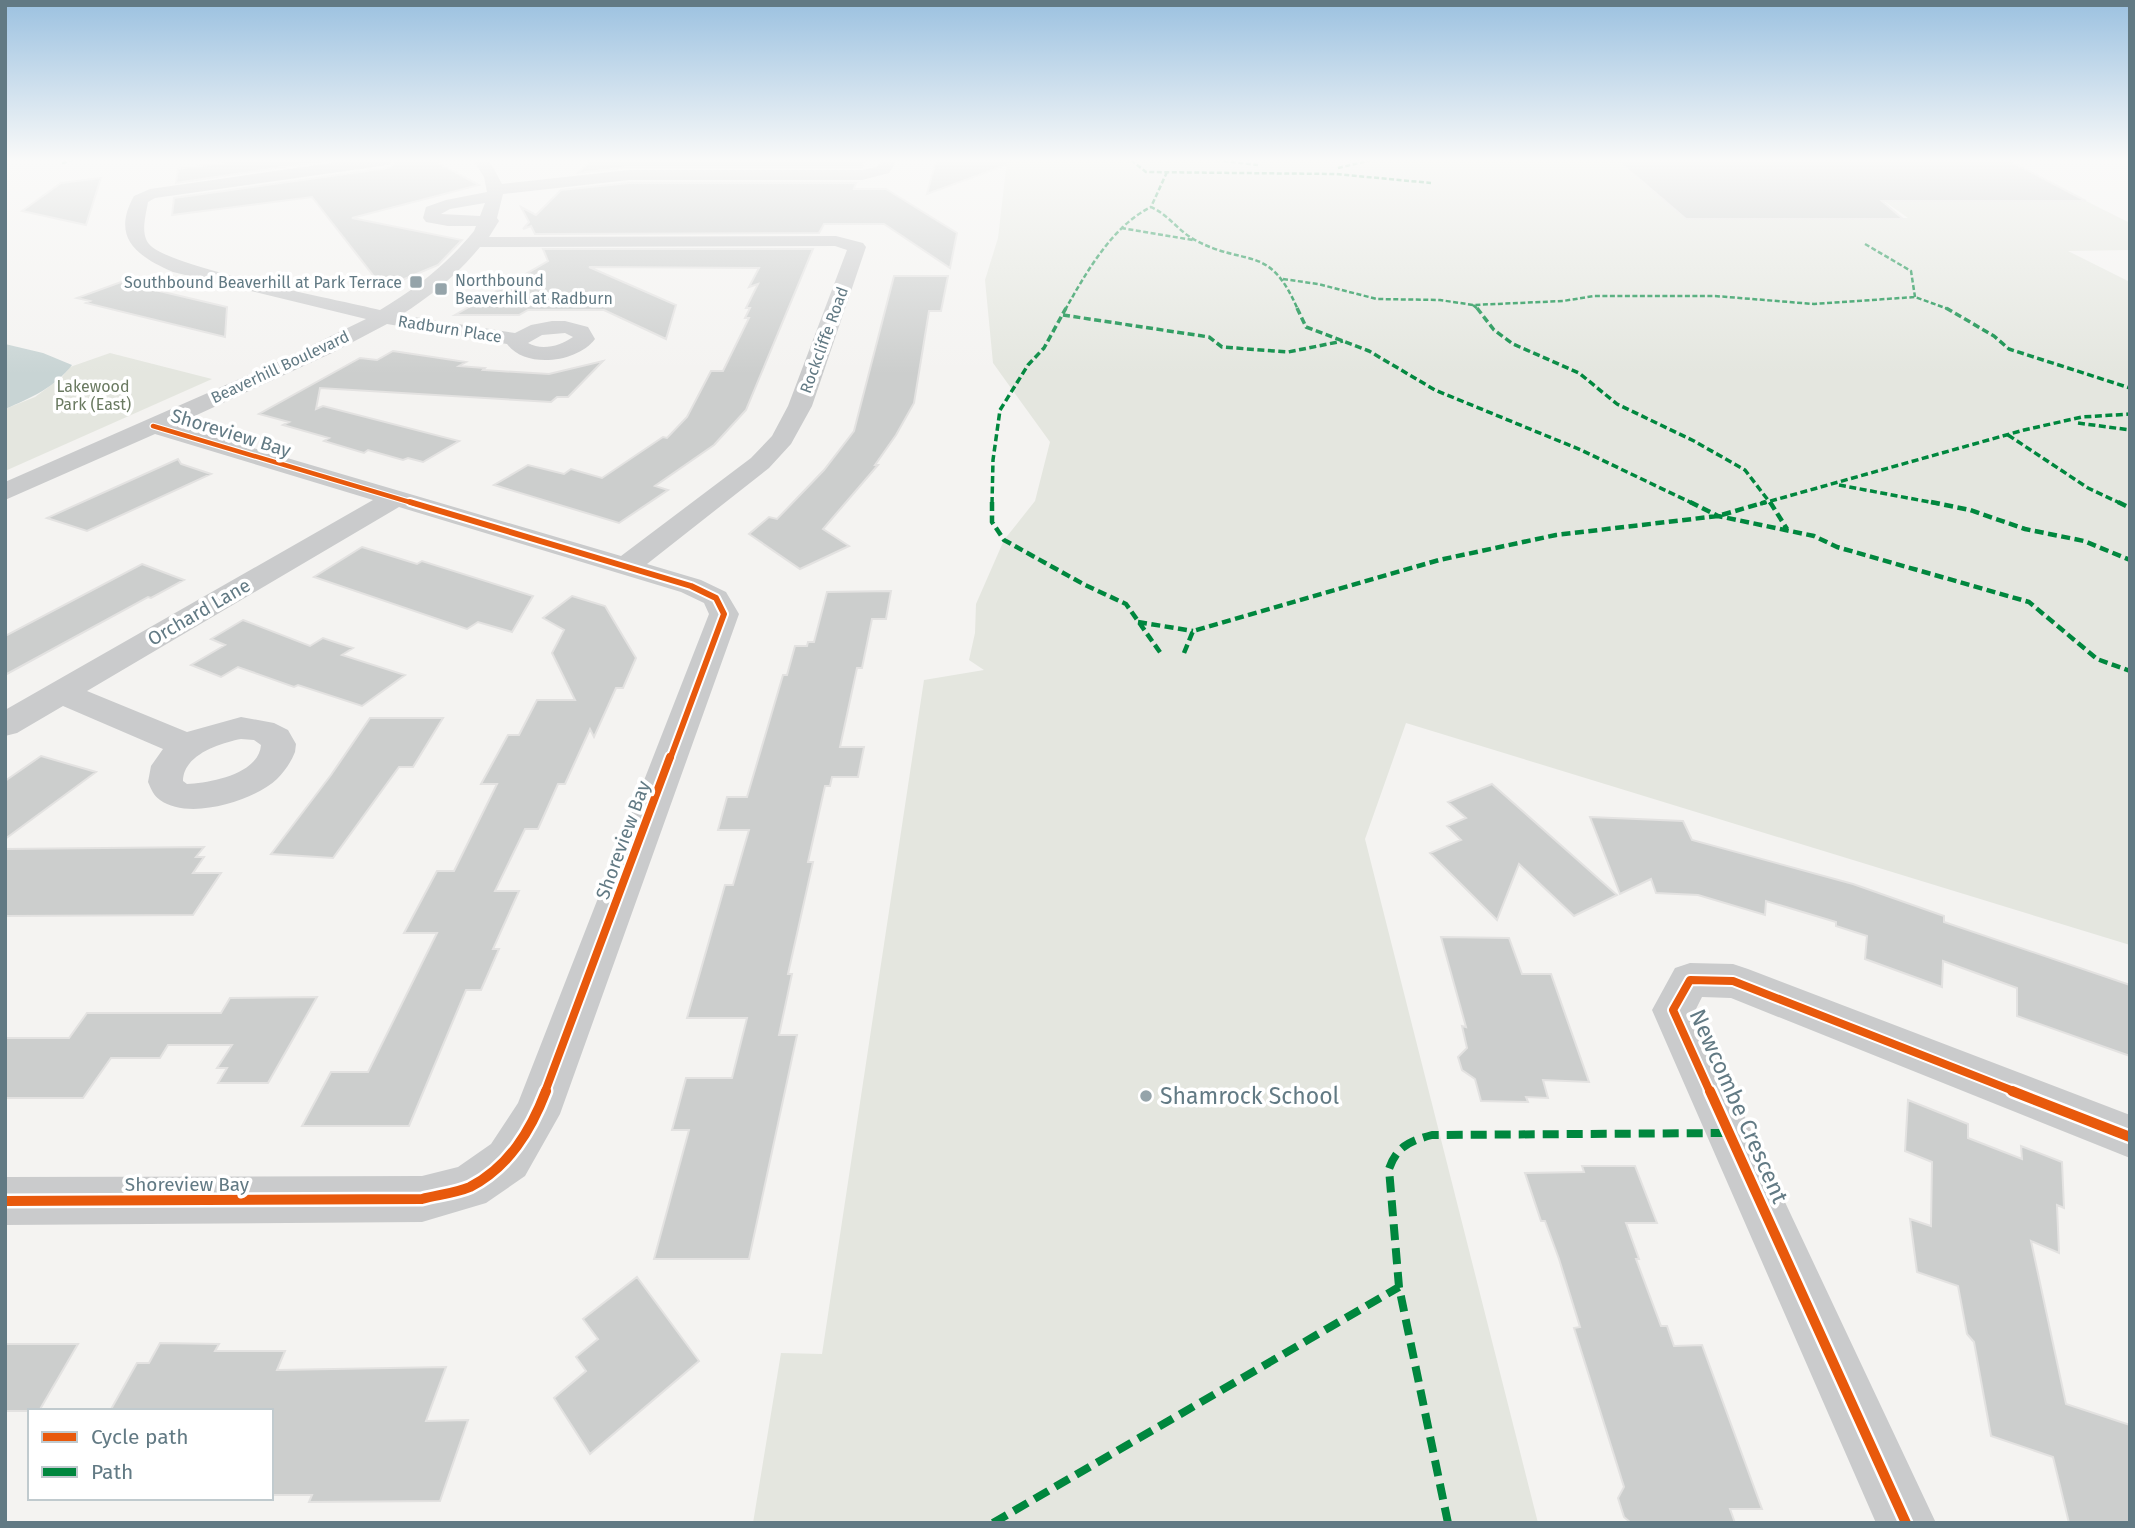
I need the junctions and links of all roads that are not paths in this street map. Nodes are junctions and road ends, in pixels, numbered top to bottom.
1 (133, 231) edge
2 (484, 231) edge
3 (477, 242) junction
4 (381, 317) junction
5 (519, 340) dead end
6 (153, 426) junction
7 (5, 492) edge
8 (394, 499) junction
9 (624, 568) junction
10 (60, 692) junction
11 (5, 724) edge
12 (188, 746) dead end
13 (2130, 1137) edge
14 (5, 1201) edge
15 (1906, 1523) edge

1 - 4 street, Radburn Place
2 - 3 street, Beaverhill Boulevard
3 - 4 street, Beaverhill Boulevard
3 - 9 street, Rockcliffe Road
4 - 5 street, Radburn Place
4 - 6 street, Beaverhill Boulevard
6 - 7 street, Beaverhill Boulevard
6 - 8 street, Shoreview Bay
8 - 9 street, Shoreview Bay
8 - 10 street, Orchard Lane
9 - 14 street, Shoreview Bay
10 - 11 street, Orchard Lane
10 - 12 street
13 - 15 street, Newcombe Crescent

